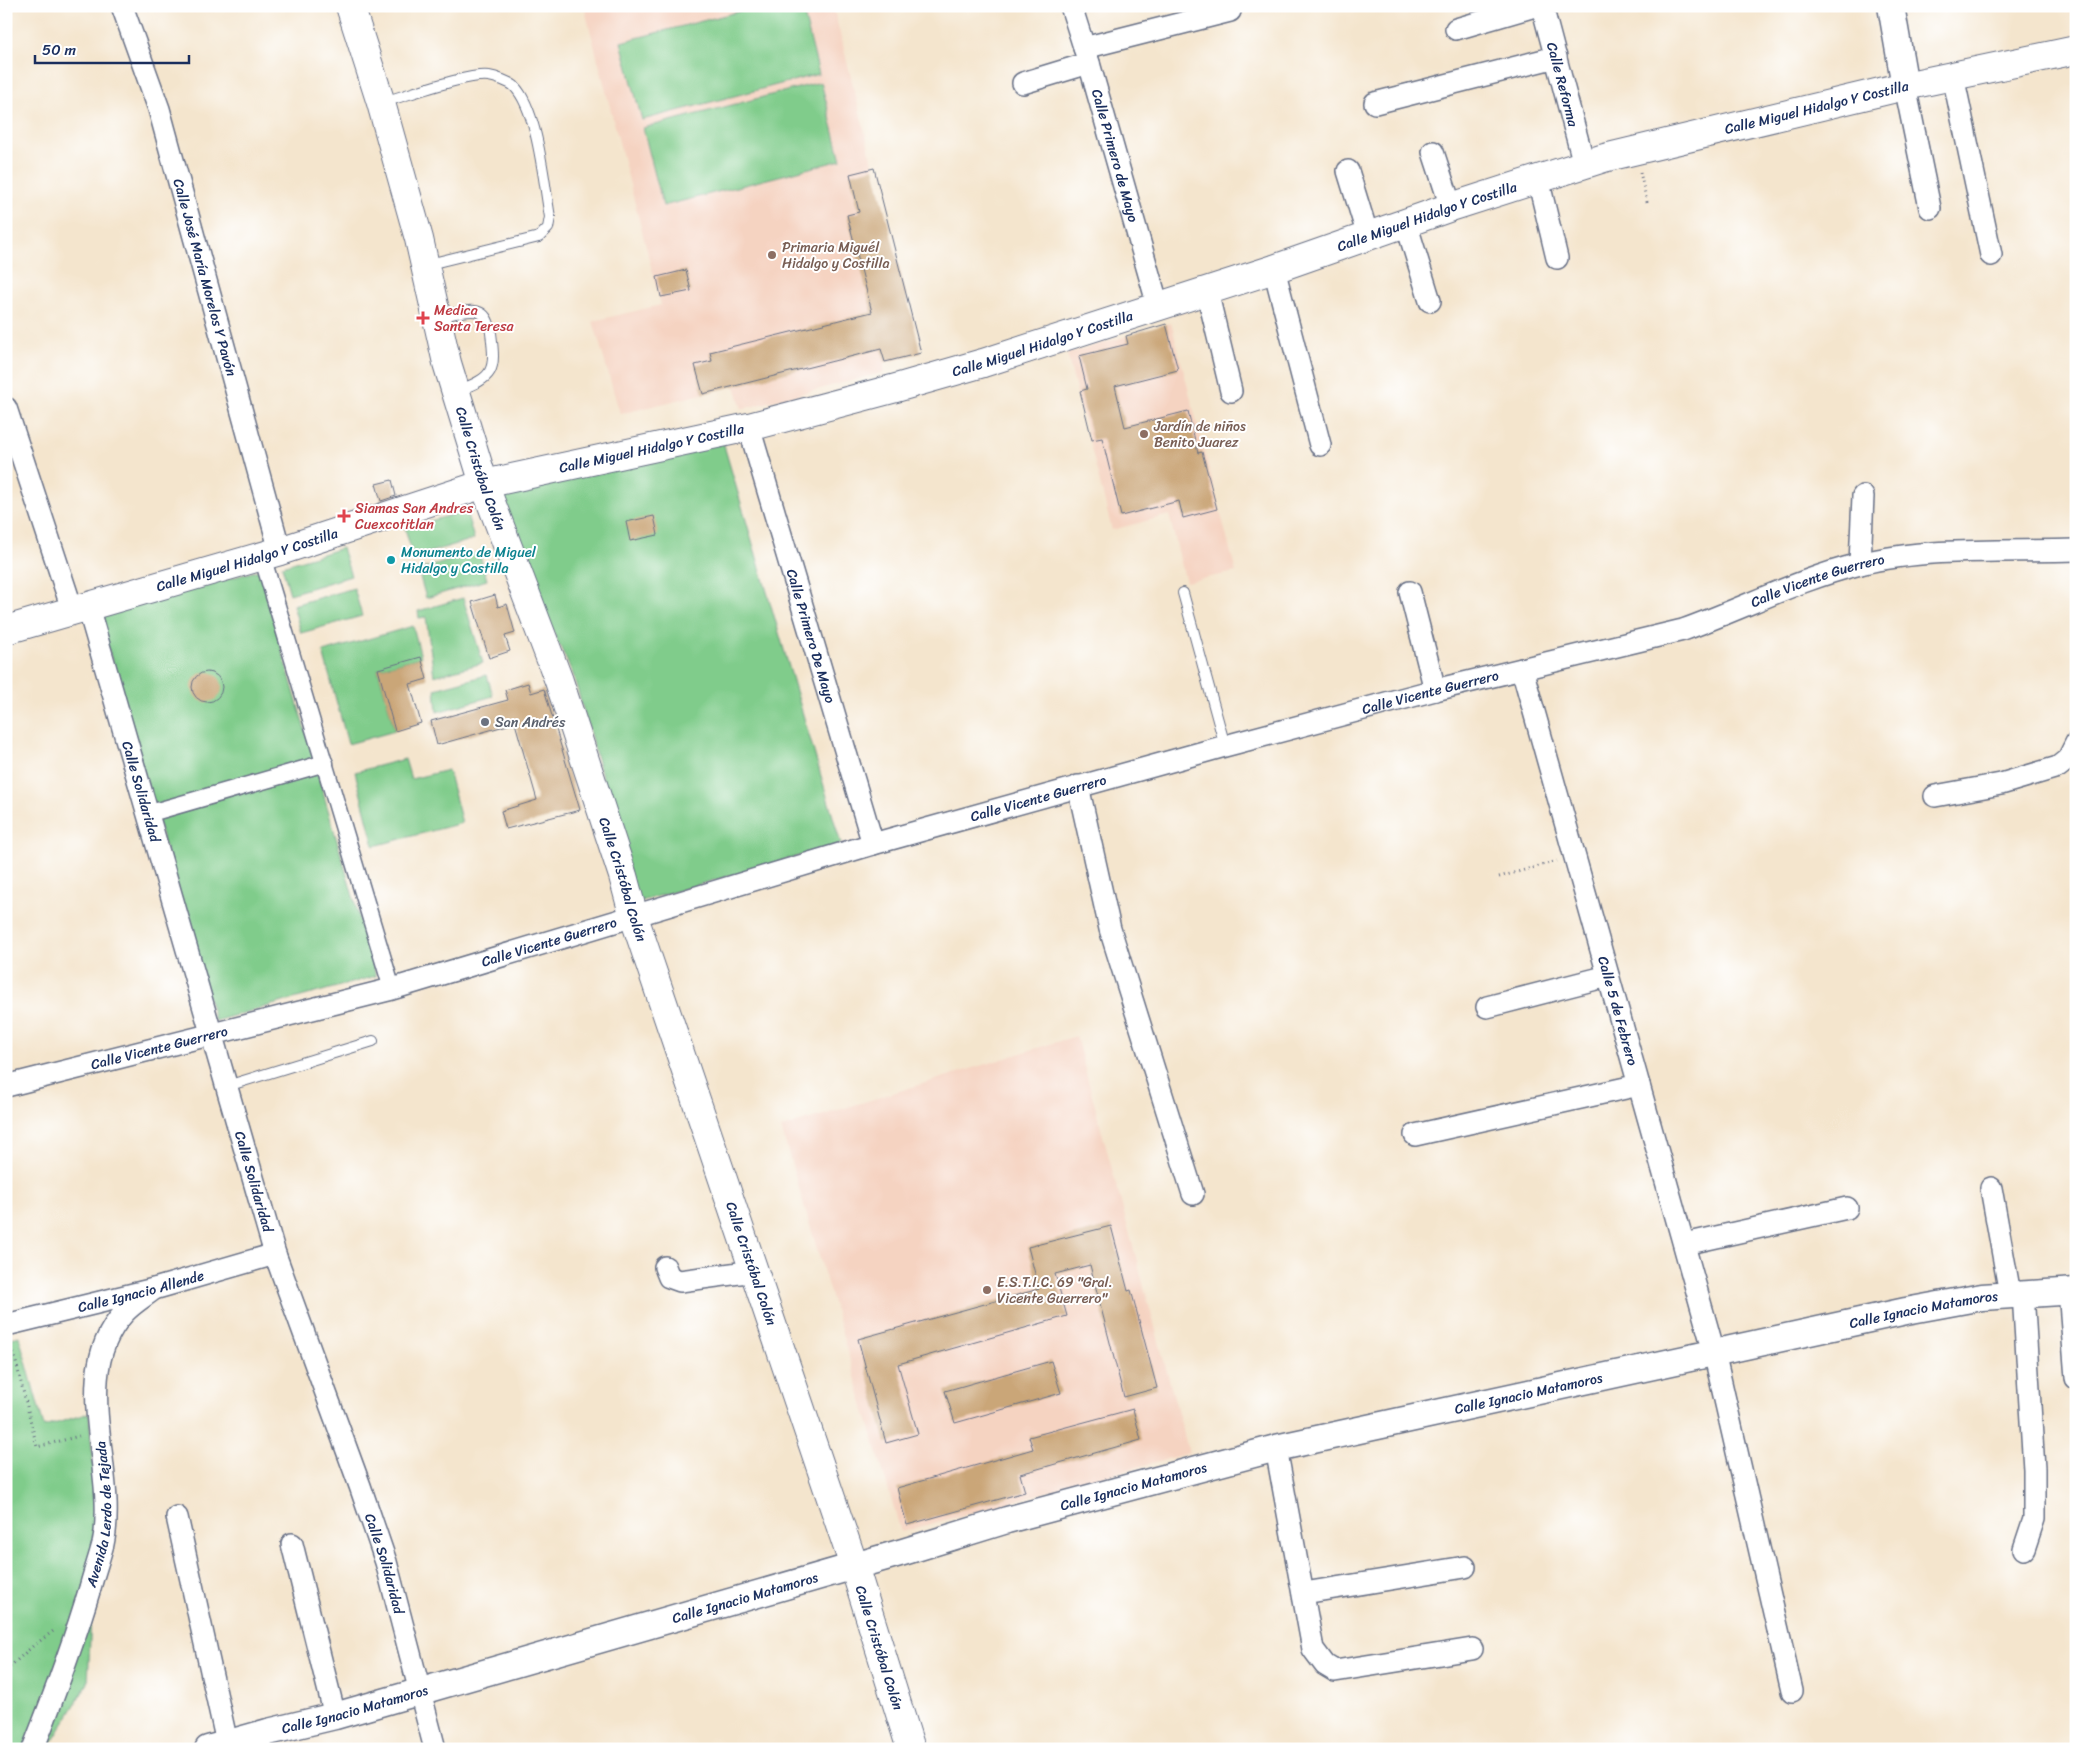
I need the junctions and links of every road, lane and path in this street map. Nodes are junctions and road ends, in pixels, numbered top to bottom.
1 (122, 6) edge
2 (350, 6) edge
3 (1071, 6) edge
4 (1534, 6) edge
5 (1542, 6) edge
6 (1891, 6) edge
7 (1230, 11) dead end
8 (1456, 29) dead end
9 (2076, 50) edge
10 (1086, 56) junction
11 (1556, 57) junction
12 (1953, 76) junction
13 (1023, 84) dead end
14 (1905, 86) junction
15 (381, 102) junction
16 (1375, 103) dead end
17 (1634, 150) junction
18 (1433, 152) dead end
19 (1584, 164) junction
20 (1348, 171) dead end
21 (1538, 178) junction
22 (1647, 202) dead end
23 (1451, 208) junction
24 (1930, 208) dead end
25 (1406, 222) junction
26 (1368, 236) junction
27 (1991, 255) dead end
28 (1557, 258) dead end
29 (425, 265) junction
30 (1274, 269) junction
31 (1207, 291) junction
32 (1430, 301) dead end
33 (1158, 306) junction
34 (436, 317) junction
35 (456, 391) junction
36 (1231, 391) dead end
37 (6, 408) edge
38 (749, 427) junction
39 (1320, 445) dead end
40 (484, 484) junction
41 (1863, 496) dead end
42 (2076, 550) edge
43 (271, 553) junction
44 (1860, 564) junction
45 (1410, 592) dead end
46 (1183, 593) dead end
47 (80, 610) junction
48 (6, 630) edge
49 (1522, 669) junction
50 (1435, 690) junction
51 (2076, 744) edge
52 (1225, 746) junction
53 (325, 763) junction
54 (1078, 786) junction
55 (1935, 796) dead end
56 (147, 814) junction
57 (873, 844) junction
58 (1574, 857) junction
59 (1499, 877) dead end
60 (634, 917) junction
61 (1608, 976) junction
62 (392, 989) junction
63 (1487, 1007) dead end
64 (210, 1035) junction
65 (373, 1041) dead end
66 (1639, 1085) junction
67 (6, 1086) edge
68 (227, 1086) junction
69 (1415, 1135) dead end
70 (1991, 1188) dead end
71 (1193, 1194) dead end
72 (1847, 1208) dead end
73 (1685, 1244) junction
74 (275, 1254) junction
75 (665, 1267) dead end
76 (754, 1271) junction
77 (154, 1289) junction
78 (2072, 1291) edge
79 (2017, 1294) junction
80 (6, 1325) edge
81 (6, 1352) edge
82 (1714, 1352) junction
83 (2076, 1378) edge
84 (80, 1444) dead end
85 (1276, 1448) junction
86 (177, 1517) dead end
87 (292, 1544) dead end
88 (2024, 1548) dead end
89 (854, 1566) junction
90 (1465, 1567) dead end
91 (1304, 1593) junction
92 (62, 1624) dead end
93 (1472, 1649) dead end
94 (6, 1670) edge
95 (419, 1691) junction
96 (1792, 1691) dead end
97 (335, 1716) junction
98 (270, 1740) edge
99 (218, 1746) edge
100 (33, 1749) edge
101 (435, 1749) edge
102 (911, 1749) edge

1 - 43 street, Calle José María Morelos Y Pavón
2 - 15 main road, Calle Cristóbal Colón
3 - 10 street, Calle Primero de Mayo
4 - 8 street
5 - 11 street, Calle Reforma
6 - 14 street
7 - 10 street
9 - 12 main road, Calle Miguel Hidalgo Y Costilla
10 - 13 street
10 - 33 street, Calle Primero de Mayo
11 - 16 street
11 - 19 street, Calle Reforma
12 - 14 main road, Calle Miguel Hidalgo Y Costilla
12 - 27 street
14 - 17 main road, Calle Miguel Hidalgo Y Costilla
14 - 24 street
15 - 29 main road, Calle Cristóbal Colón
15 - 29 lane
17 - 19 main road, Calle Miguel Hidalgo Y Costilla
17 - 22 path
18 - 23 street
19 - 21 main road, Calle Miguel Hidalgo Y Costilla
20 - 26 street
21 - 23 main road, Calle Miguel Hidalgo Y Costilla
21 - 28 street
23 - 25 main road, Calle Miguel Hidalgo Y Costilla
25 - 26 main road, Calle Miguel Hidalgo Y Costilla
25 - 32 street
26 - 30 main road, Calle Miguel Hidalgo Y Costilla
29 - 34 main road, Calle Cristóbal Colón
30 - 31 main road, Calle Miguel Hidalgo Y Costilla
30 - 39 street
31 - 33 main road, Calle Miguel Hidalgo Y Costilla
31 - 36 street
33 - 38 main road, Calle Miguel Hidalgo Y Costilla
34 - 35 main road, Calle Cristóbal Colón
34 - 35 lane
35 - 40 main road, Calle Cristóbal Colón
37 - 47 street, Calle Solidaridad
38 - 40 main road, Calle Miguel Hidalgo Y Costilla
38 - 57 street, Calle Primero De Mayo
40 - 43 main road, Calle Miguel Hidalgo Y Costilla
40 - 60 main road, Calle Cristóbal Colón
41 - 44 street
42 - 44 street, Calle Vicente Guerrero
43 - 47 main road, Calle Miguel Hidalgo Y Costilla
43 - 53 street
44 - 49 street, Calle Vicente Guerrero
45 - 50 street
46 - 52 lane
47 - 48 main road, Calle Miguel Hidalgo Y Costilla
47 - 56 street, Calle Solidaridad
49 - 50 street, Calle Vicente Guerrero
49 - 58 street, Calle 5 de Febrero
50 - 52 street, Calle Vicente Guerrero
51 - 55 street
52 - 54 street, Calle Vicente Guerrero
53 - 56 street
53 - 62 street
54 - 57 street, Calle Vicente Guerrero
54 - 71 street
56 - 64 street, Calle Solidaridad
57 - 60 street, Calle Vicente Guerrero
58 - 59 path
58 - 61 street, Calle 5 de Febrero
60 - 62 street, Calle Vicente Guerrero
60 - 76 main road, Calle Cristóbal Colón
61 - 63 street
61 - 66 street, Calle 5 de Febrero
62 - 64 street, Calle Vicente Guerrero
64 - 67 street, Calle Vicente Guerrero
64 - 68 street, Calle Solidaridad
65 - 68 lane
66 - 69 street
66 - 73 street, Calle 5 de Febrero
68 - 74 street, Calle Solidaridad
70 - 79 street
72 - 73 street
73 - 82 street, Calle 5 de Febrero
74 - 77 street, Calle Ignacio Allende
74 - 95 street, Calle Solidaridad
75 - 76 street
76 - 89 main road, Calle Cristóbal Colón
77 - 80 street, Calle Ignacio Allende
77 - 100 street, Avenida Lerdo de Tejada
78 - 79 street, Calle Ignacio Matamoros
78 - 83 street
79 - 82 street, Calle Ignacio Matamoros
79 - 88 street
81 - 84 path
82 - 85 street, Calle Ignacio Matamoros
82 - 96 street, Calle 5 de Febrero
85 - 89 street, Calle Ignacio Matamoros
85 - 91 street
86 - 99 street
87 - 97 street
89 - 95 street, Calle Ignacio Matamoros
89 - 102 main road, Calle Cristóbal Colón
90 - 91 street
91 - 93 street
92 - 94 path
95 - 97 street, Calle Ignacio Matamoros
95 - 101 street, Calle Solidaridad
97 - 98 street, Calle Ignacio Matamoros
98 - 99 street, Calle Ignacio Matamoros

